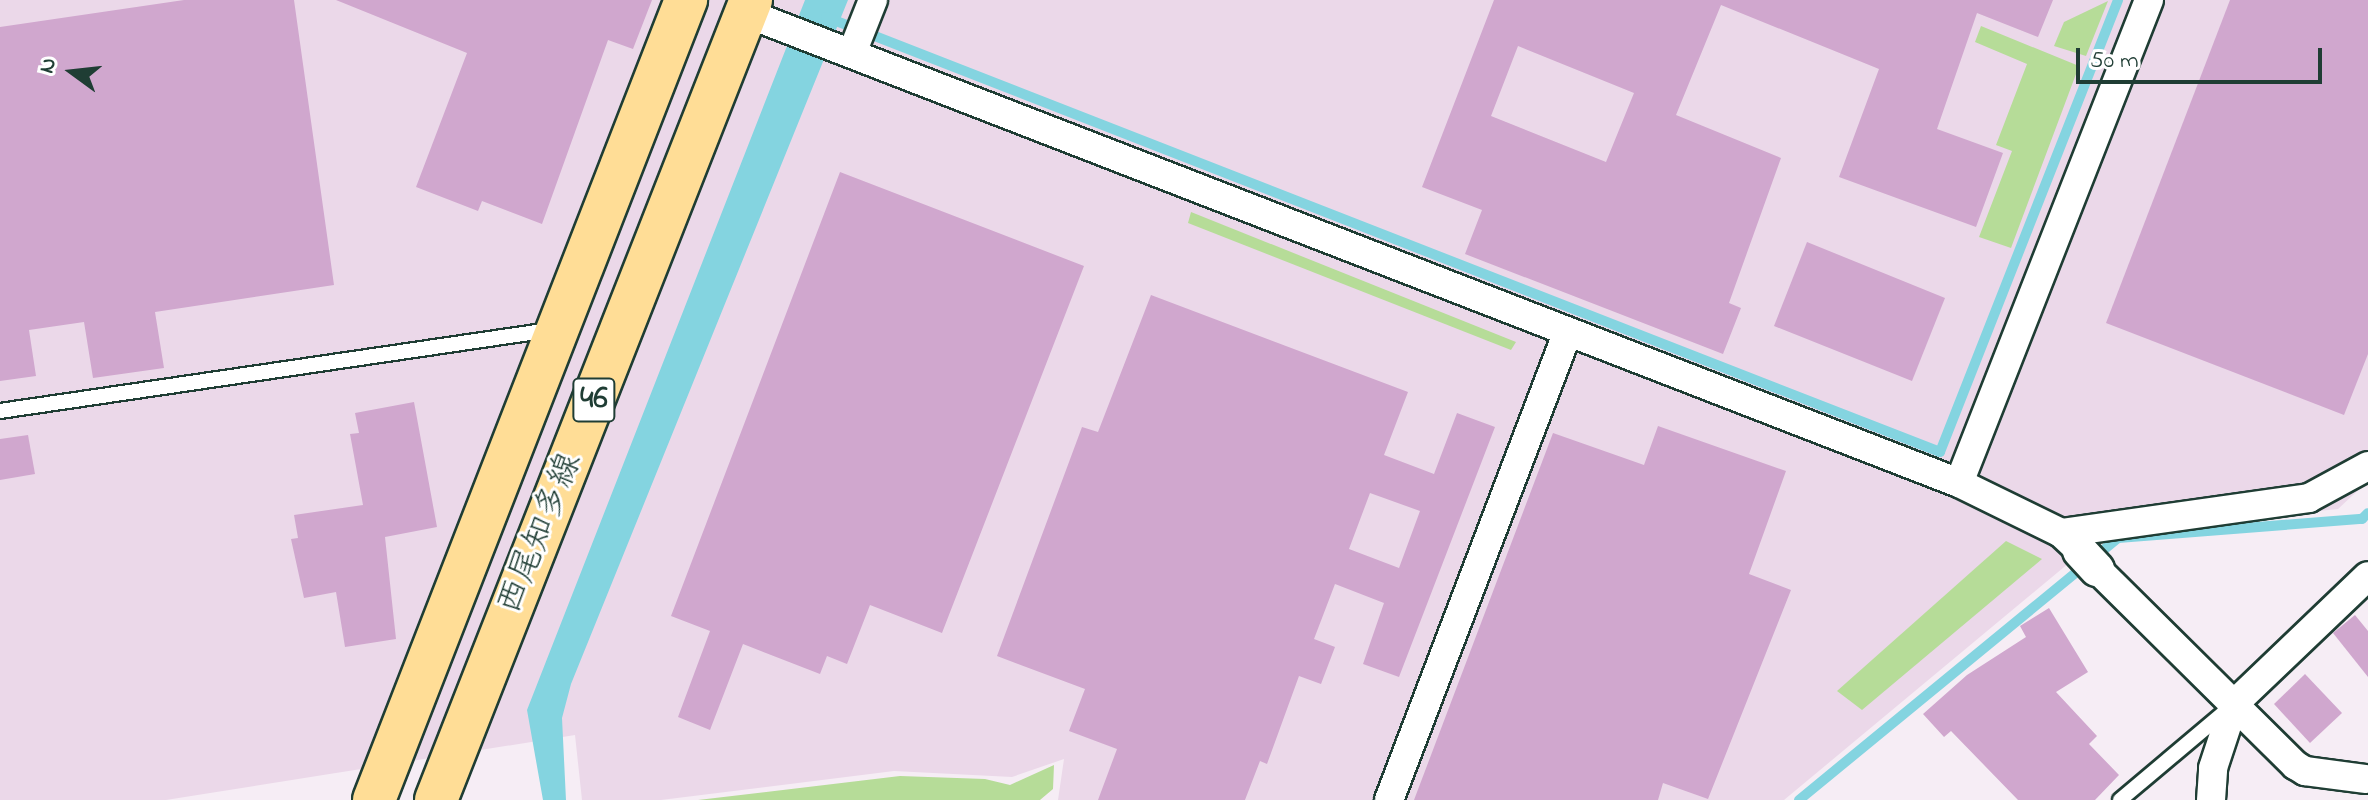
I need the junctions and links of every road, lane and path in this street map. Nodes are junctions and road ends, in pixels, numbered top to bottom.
1 (686, 0) edge
2 (873, 0) edge
3 (2149, 0) edge
4 (756, 12) edge
5 (842, 50) junction
6 (556, 329) junction
7 (1567, 333) junction
8 (0, 411) edge
9 (2368, 466) edge
10 (1959, 483) junction
11 (2079, 551) junction
12 (2368, 576) edge
13 (2234, 704) junction
14 (2366, 779) dead end
15 (374, 800) edge
16 (436, 800) edge
17 (1389, 800) edge
18 (2120, 800) edge
19 (2211, 800) edge

1 - 6 main road, 西尾知多線 / 46
2 - 5 street
3 - 10 street
4 - 5 street
4 - 16 main road, 西尾知多線 / 46
5 - 7 street
6 - 8 lane
6 - 15 main road, 西尾知多線 / 46
7 - 10 street
7 - 17 street
9 - 11 street
10 - 11 street
11 - 13 street
12 - 13 street
13 - 14 street
13 - 18 lane
13 - 19 street

